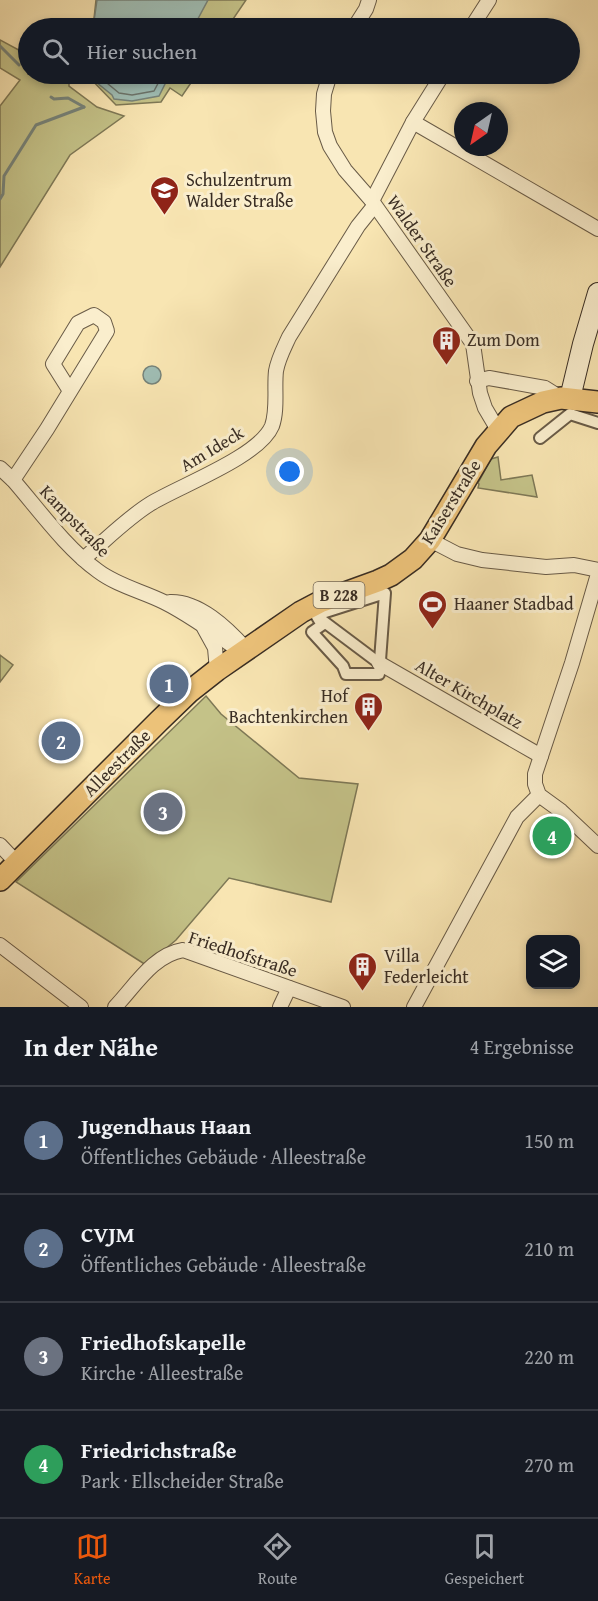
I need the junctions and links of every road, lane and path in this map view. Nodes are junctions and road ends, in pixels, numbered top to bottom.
1 (369, 0) edge
2 (489, 0) edge
3 (360, 18) edge
4 (477, 18) edge
5 (327, 84) edge
6 (437, 84) edge
7 (413, 122) junction
8 (373, 203) junction
9 (598, 229) edge
10 (598, 293) edge
11 (477, 381) junction
12 (70, 391) junction
13 (566, 398) junction
14 (597, 416) edge
15 (498, 430) junction
16 (540, 438) dead end
17 (0, 468) edge
18 (13, 480) junction
19 (430, 540) junction
20 (83, 559) junction
21 (598, 572) edge
22 (165, 602) junction
23 (312, 612) junction
24 (204, 628) junction
25 (243, 651) junction
26 (379, 663) junction
27 (217, 670) junction
28 (541, 756) junction
29 (539, 795) junction
30 (0, 845) edge
31 (598, 846) edge
32 (17, 863) junction
33 (0, 880) edge
34 (0, 945) edge
35 (289, 988) junction
36 (81, 1007) edge
37 (116, 1007) edge
38 (280, 1007) edge
39 (343, 1007) edge
40 (414, 1007) edge

1 - 3 street
2 - 4 street
5 - 8 street, Walder Straße
6 - 7 street, Am Ideck
7 - 8 street, Am Ideck
7 - 9 street
8 - 11 street, Walder Straße
8 - 20 street, Am Ideck
10 - 13 main road
11 - 13 street, Kaiserstraße
11 - 15 street, Walder Straße
12 - 12 street
12 - 18 street
13 - 14 main road, Kaiserstraße / B 228
13 - 15 main road, Kaiserstraße / B 228
14 - 16 street
15 - 19 main road, Kaiserstraße / B 228
17 - 18 street, Kampstraße
18 - 20 street, Kampstraße
19 - 21 street
19 - 23 main road, Kaiserstraße / B 228
20 - 22 street, Kampstraße
21 - 28 street
22 - 24 street, Kampstraße
22 - 25 street, Kampstraße
23 - 25 main road, Kaiserstraße / B 228
23 - 26 street
23 - 26 street
23 - 26 street
24 - 25 street, Kampstraße
24 - 27 street
25 - 27 main road, Alleestraße / B 228
26 - 28 street, Alter Kirchplatz
27 - 32 main road, Alleestraße / B 228
28 - 29 street
29 - 31 street
29 - 40 street
30 - 32 street
32 - 33 main road, Alleestraße / B 228
34 - 36 street
35 - 37 street, Friedhofstraße
35 - 38 street
35 - 39 street, Friedhofstraße

